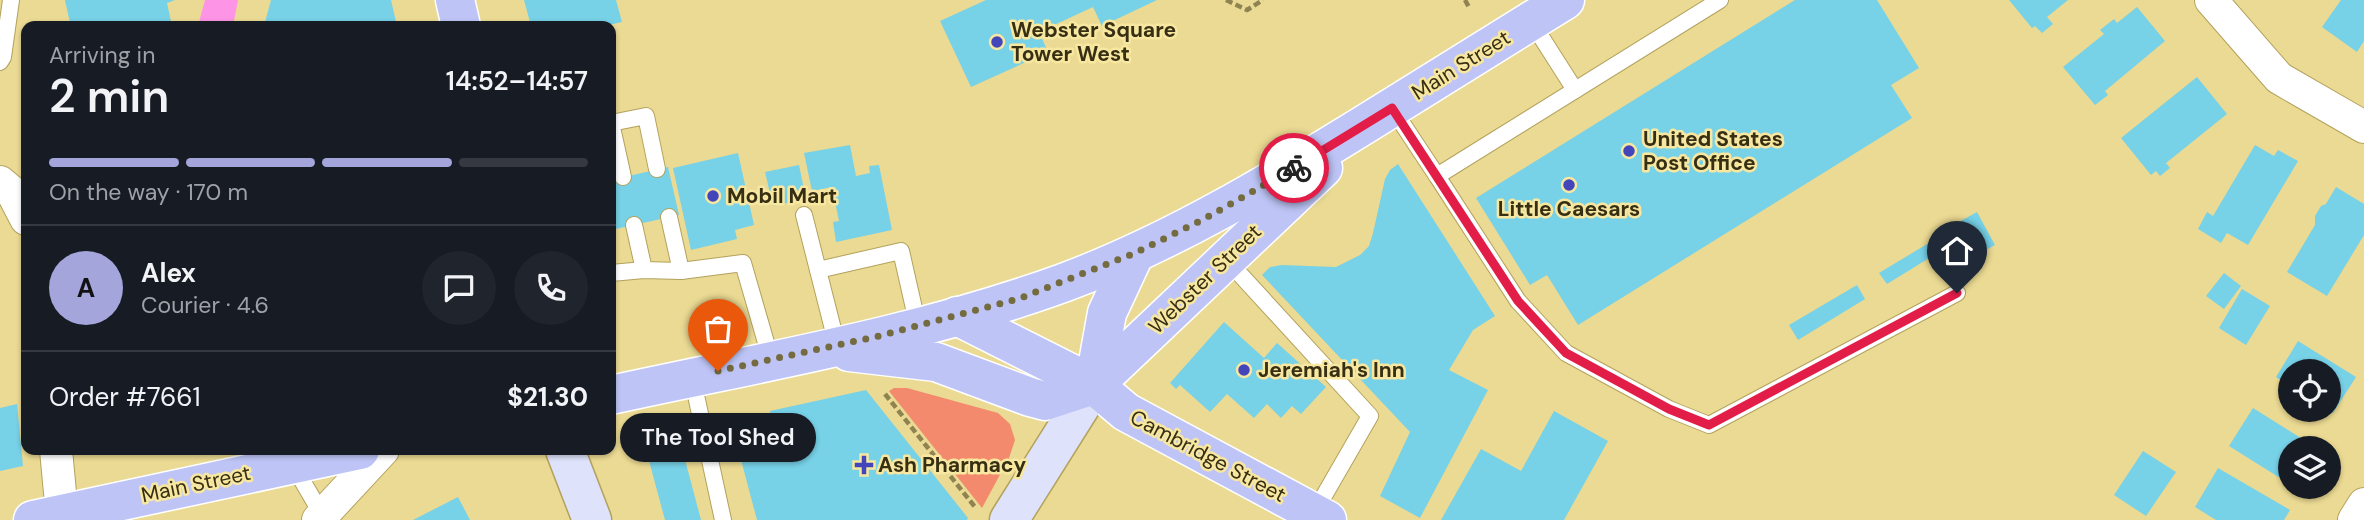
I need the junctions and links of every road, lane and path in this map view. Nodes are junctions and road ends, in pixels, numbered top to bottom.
1 (11, 0) edge
2 (455, 0) edge
3 (1226, 0) edge
4 (1263, 0) edge
5 (1465, 0) edge
6 (1565, 0) edge
7 (1720, 0) edge
8 (2211, 0) edge
9 (1470, 9) dead end
10 (460, 21) edge
11 (1531, 21) junction
12 (0, 62) edge
13 (1575, 90) junction
14 (1385, 112) junction
15 (616, 122) edge
16 (2364, 127) edge
17 (616, 146) edge
18 (657, 169) dead end
19 (1437, 176) junction
20 (623, 177) dead end
21 (0, 181) edge
22 (21, 209) edge
23 (804, 215) dead end
24 (669, 217) dead end
25 (634, 225) dead end
26 (1135, 253) junction
27 (1226, 259) junction
28 (616, 267) edge
29 (644, 270) junction
30 (818, 270) junction
31 (681, 271) junction
32 (1957, 293) dead end
33 (957, 316) junction
34 (918, 326) junction
35 (828, 347) junction
36 (771, 360) junction
37 (692, 377) junction
38 (1094, 385) junction
39 (884, 392) dead end
40 (616, 394) edge
41 (55, 455) edge
42 (334, 455) edge
43 (379, 455) edge
44 (567, 455) edge
45 (292, 463) junction
46 (2364, 504) edge
47 (1320, 516) edge
48 (47, 517) edge
49 (322, 518) edge
50 (995, 518) edge
51 (592, 520) edge
52 (723, 520) edge
53 (2354, 520) edge

1 - 12 lane
2 - 10 main road
3 - 4 path
5 - 9 path
6 - 11 main road, Main Street
7 - 13 lane
8 - 16 street
11 - 13 lane
11 - 14 main road, Main Street
13 - 19 lane
14 - 19 lane
14 - 26 main road, Main Street
14 - 27 main road, Webster Street
15 - 18 lane
17 - 20 lane
19 - 32 lane
21 - 22 street
23 - 30 lane
24 - 31 lane
25 - 29 lane
26 - 33 main road, Main Street
26 - 38 main road, Webster Street
27 - 38 main road, Webster Street
27 - 47 lane
28 - 29 lane
29 - 31 lane
30 - 34 lane
30 - 35 lane
31 - 36 lane
33 - 34 main road, Main Street
33 - 38 main road, Cambridge Street
34 - 35 main road, Main Street
35 - 36 main road, Main Street
35 - 38 main road
36 - 37 main road, Main Street
37 - 40 main road, Main Street
37 - 52 lane
38 - 47 main road, Cambridge Street
38 - 50 main road, Webster Street
39 - 50 path
41 - 48 street
42 - 45 main road, Main Street
43 - 49 street
44 - 51 main road
45 - 48 main road, Main Street
45 - 49 lane
46 - 53 street

